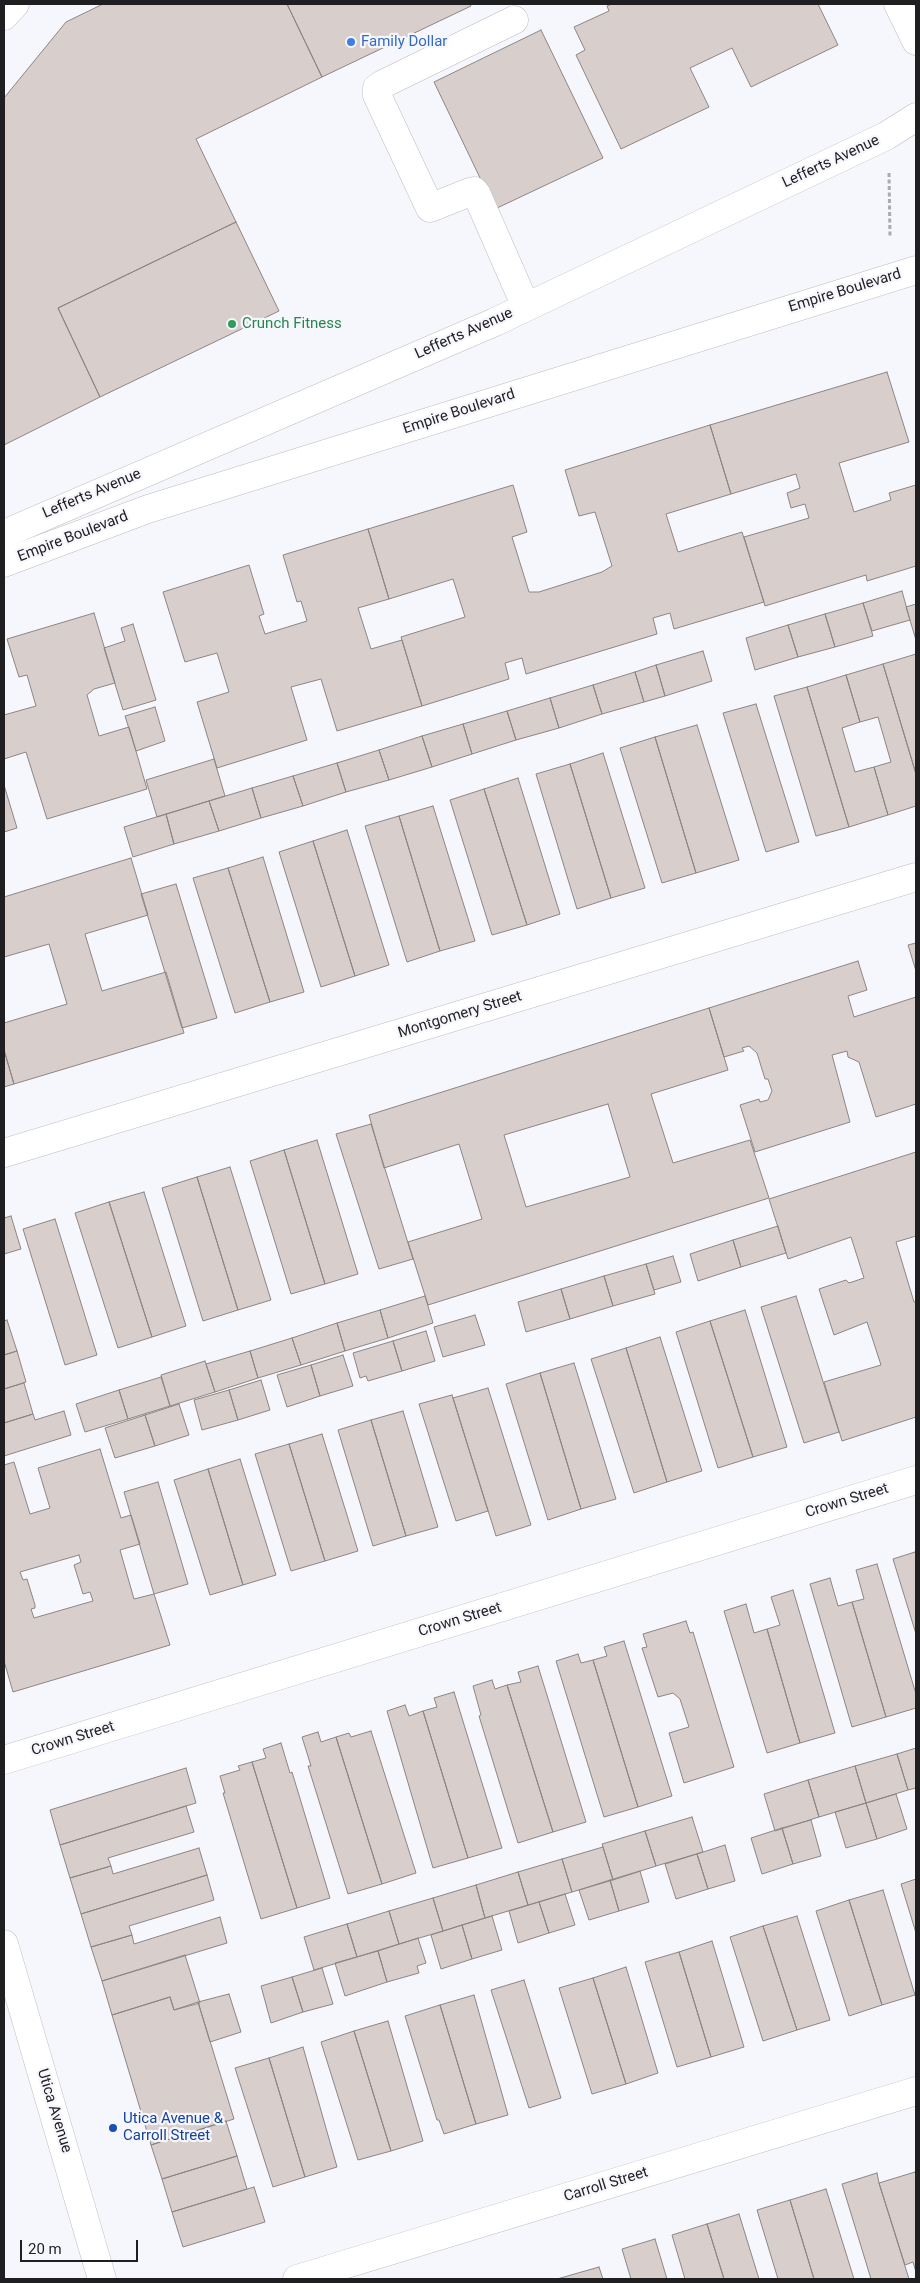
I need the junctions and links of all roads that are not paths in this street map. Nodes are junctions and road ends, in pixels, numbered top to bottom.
1 (15, 4) edge
2 (898, 4) edge
3 (4, 16) edge
4 (514, 20) dead end
5 (916, 41) edge
6 (916, 117) edge
7 (916, 270) edge
8 (526, 307) junction
9 (4, 534) edge
10 (4, 563) edge
11 (916, 877) edge
12 (4, 1153) edge
13 (916, 1480) edge
14 (4, 1760) edge
15 (4, 1944) edge
16 (916, 2091) edge
17 (102, 2279) edge
18 (297, 2279) edge

1 - 3 street
2 - 5 street
4 - 8 street
6 - 8 street, Lefferts Avenue
7 - 10 street, Empire Boulevard
8 - 9 street, Lefferts Avenue
11 - 12 street, Montgomery Street
13 - 14 street, Crown Street
15 - 17 street, Utica Avenue
16 - 18 street, Carroll Street

